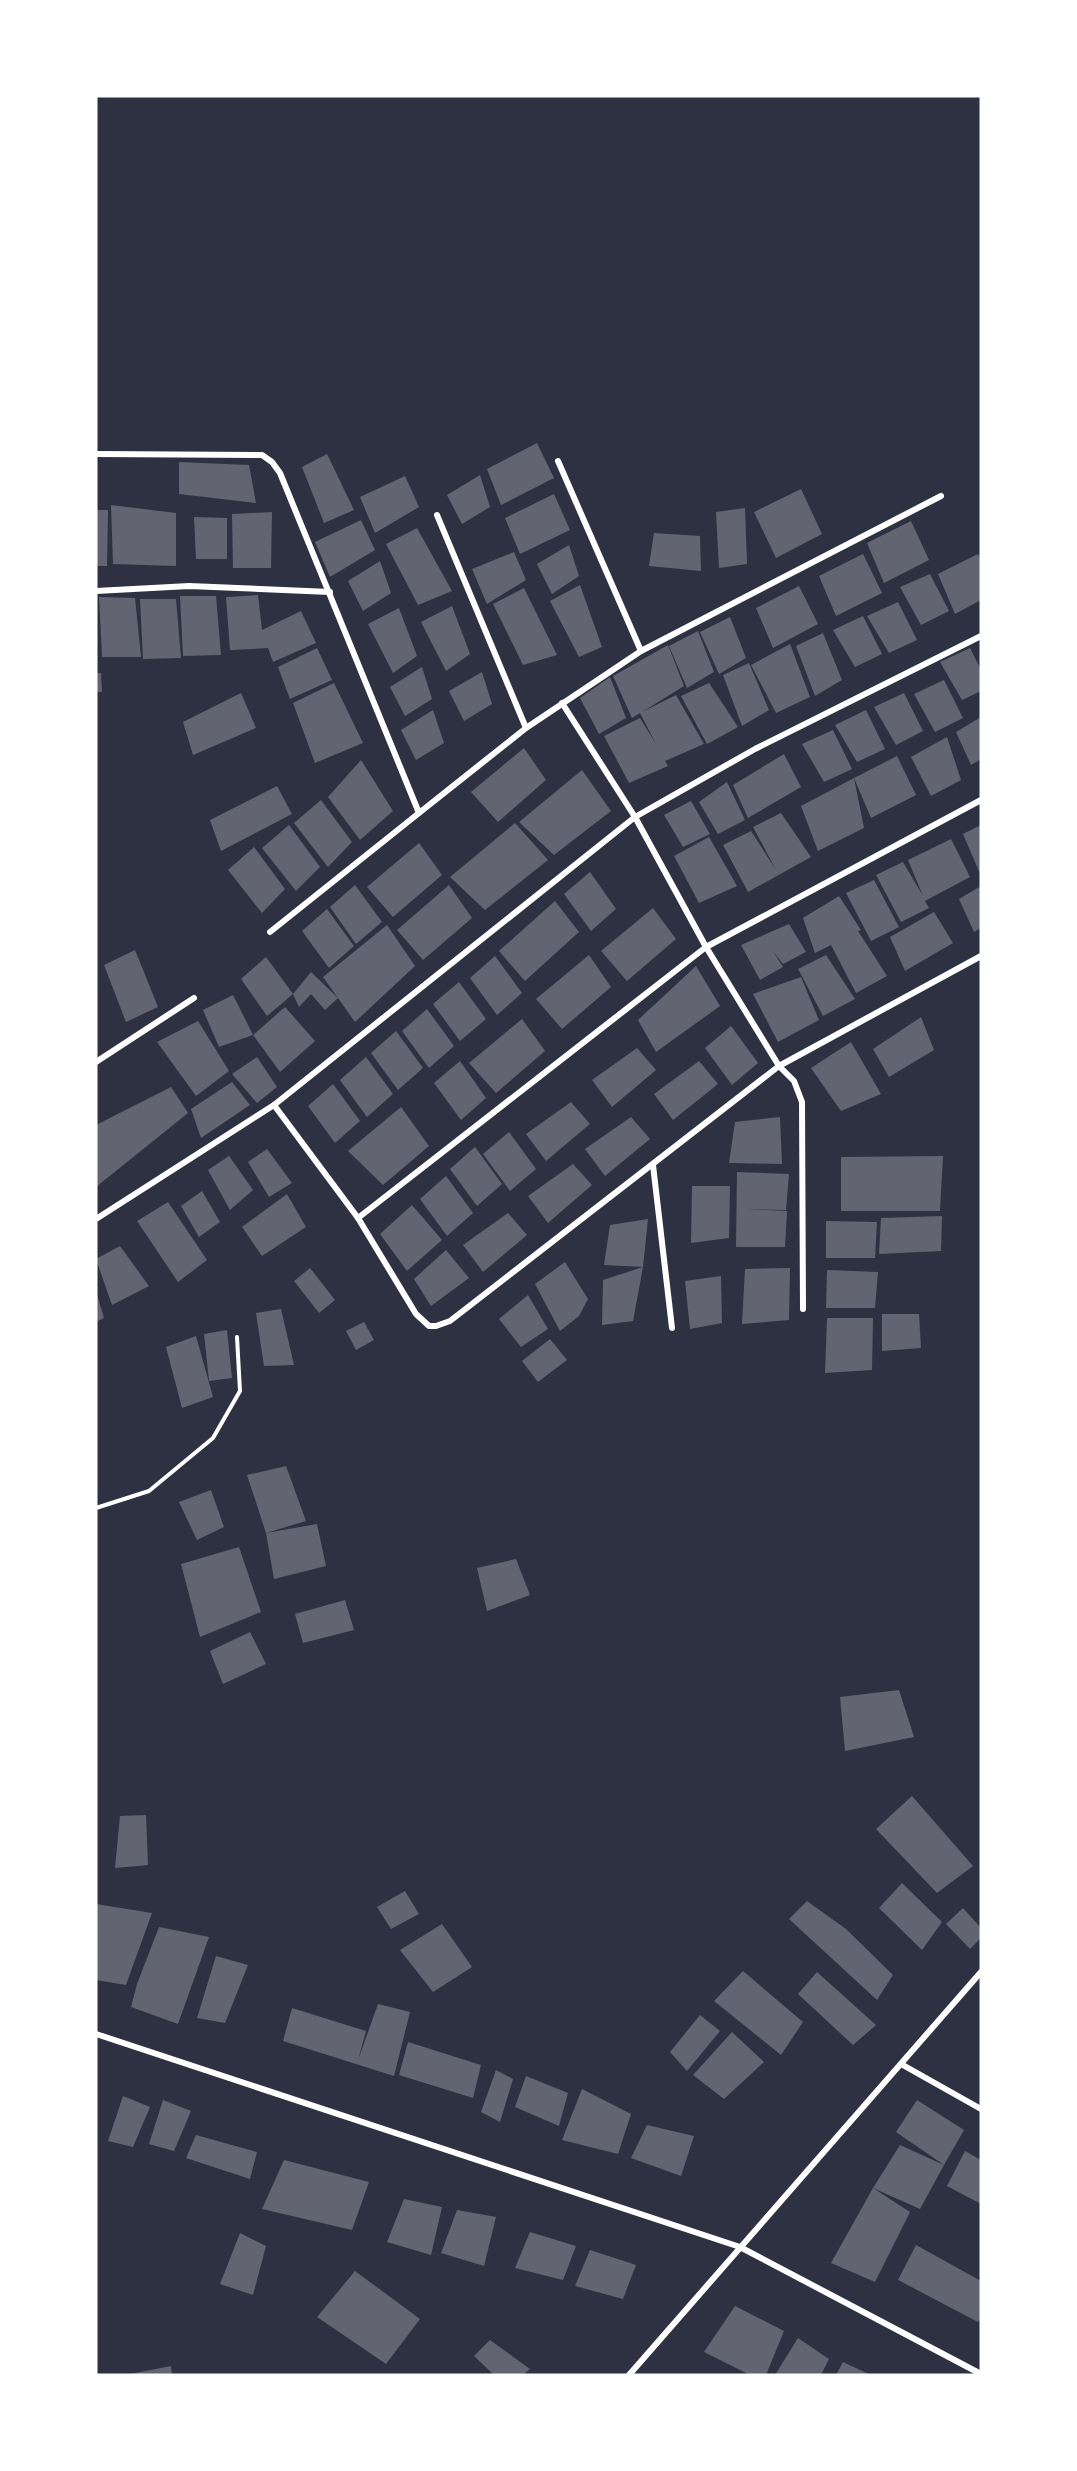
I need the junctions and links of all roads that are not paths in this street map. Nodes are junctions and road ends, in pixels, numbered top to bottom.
1 (96, 454) edge
2 (558, 461) dead end
3 (941, 496) dead end
4 (437, 515) dead end
5 (96, 591) edge
6 (330, 592) junction
7 (981, 636) edge
8 (640, 651) junction
9 (562, 703) junction
10 (526, 728) junction
11 (981, 800) edge
12 (419, 813) junction
13 (635, 817) junction
14 (270, 932) dead end
15 (706, 947) junction
16 (981, 956) edge
17 (194, 998) dead end
18 (96, 1062) edge
19 (779, 1066) junction
20 (273, 1105) junction
21 (653, 1166) junction
22 (96, 1218) edge
23 (358, 1218) junction
24 (803, 1309) dead end
25 (672, 1328) dead end
26 (981, 1972) edge
27 (96, 2034) edge
28 (901, 2064) junction
29 (981, 2109) edge
30 (740, 2247) junction
31 (981, 2374) edge
32 (629, 2375) edge

1 - 6 street
2 - 8 street
3 - 8 street
4 - 10 street
5 - 6 street
6 - 12 street
7 - 13 street
8 - 9 street
9 - 10 street
9 - 13 street
10 - 12 street
11 - 15 street
12 - 14 street
13 - 15 street
13 - 20 street
15 - 19 street
15 - 23 street
16 - 19 street
17 - 18 street
19 - 21 street
19 - 24 street
20 - 22 street
20 - 23 street
21 - 23 street
21 - 25 street
26 - 28 street
27 - 30 street
28 - 29 street
28 - 30 street
30 - 31 street
30 - 32 street

